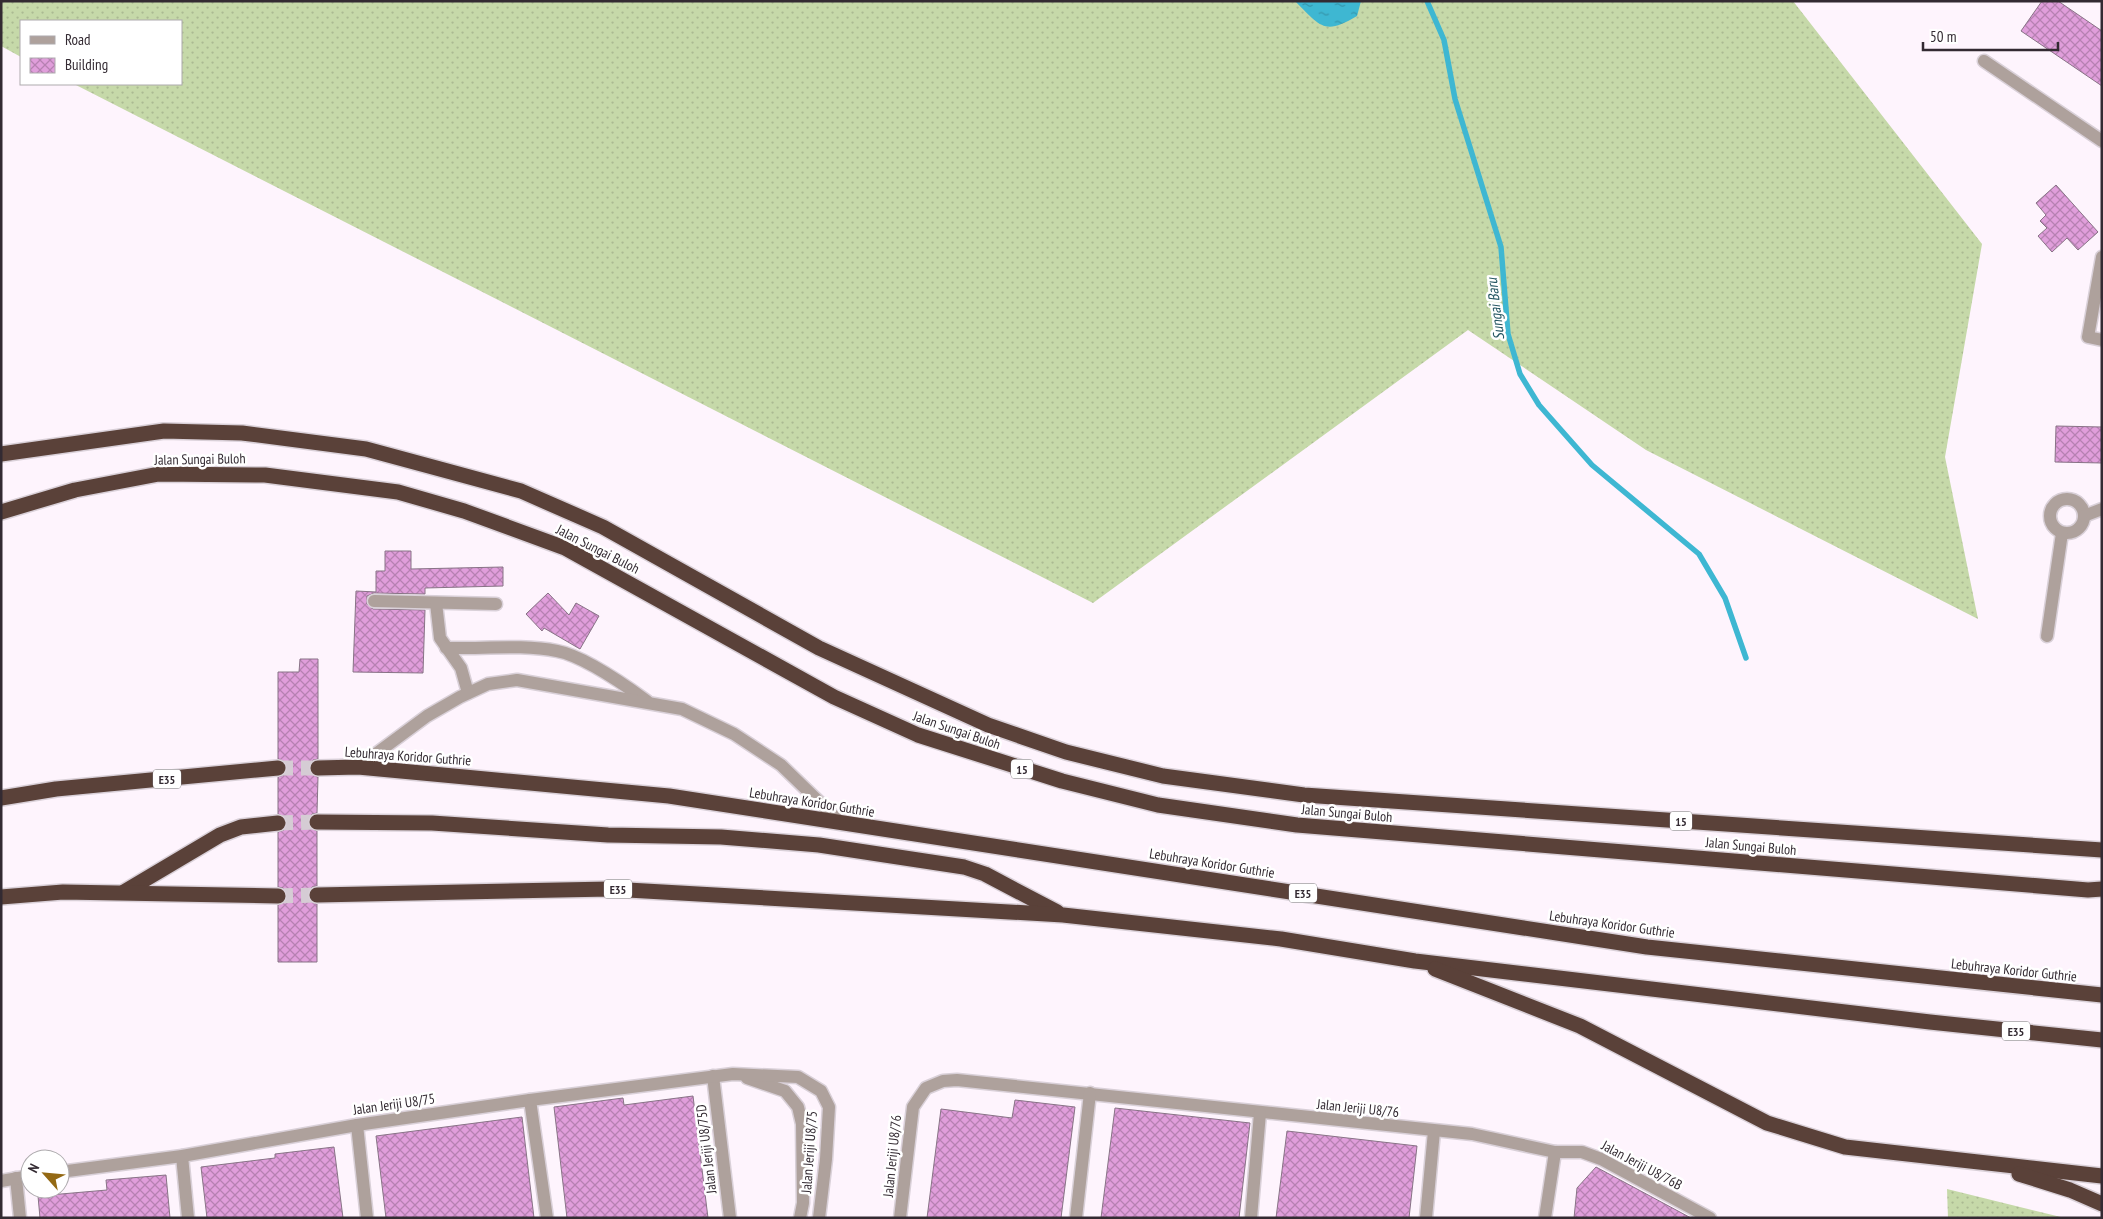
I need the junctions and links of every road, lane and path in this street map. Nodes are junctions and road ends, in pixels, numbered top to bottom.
1 (1984, 61) dead end
2 (2102, 141) edge
3 (2102, 257) edge
4 (2102, 340) edge
5 (1, 454) edge
6 (2102, 509) edge
7 (1, 512) edge
8 (2084, 516) junction
9 (2062, 532) junction
10 (374, 601) dead end
11 (436, 603) junction
12 (496, 604) dead end
13 (2047, 636) dead end
14 (446, 648) junction
15 (468, 693) junction
16 (650, 704) junction
17 (358, 767) junction
18 (278, 768) tunnel mouth
19 (318, 768) tunnel mouth
20 (1, 798) edge
21 (318, 822) tunnel mouth
22 (278, 823) tunnel mouth
23 (842, 824) junction
24 (2102, 850) edge
25 (2102, 889) edge
26 (124, 892) junction
27 (317, 895) tunnel mouth
28 (278, 896) tunnel mouth
29 (1, 897) edge
30 (1063, 915) junction
31 (1415, 961) junction
32 (2102, 995) edge
33 (2102, 1040) edge
34 (733, 1074) junction
35 (713, 1076) junction
36 (1090, 1093) junction
37 (530, 1100) junction
38 (1260, 1113) junction
39 (357, 1125) junction
40 (1434, 1130) junction
41 (1555, 1152) junction
42 (182, 1156) junction
43 (1986, 1164) junction
44 (70, 1171) edge
45 (2102, 1176) edge
46 (20, 1177) edge
47 (16, 1178) junction
48 (1, 1181) edge
49 (2102, 1204) edge
50 (20, 1218) edge
51 (188, 1218) edge
52 (367, 1218) edge
53 (547, 1218) edge
54 (730, 1218) edge
55 (800, 1218) edge
56 (819, 1218) edge
57 (900, 1218) edge
58 (1076, 1218) edge
59 (1251, 1218) edge
60 (1426, 1218) edge
61 (1545, 1218) edge
62 (1710, 1218) edge

1 - 2 street
3 - 4 street
5 - 24 highway, Jalan Sungai Buloh / 15
6 - 8 street
7 - 25 highway, Jalan Sungai Buloh / 15
8 - 9 street
8 - 9 street
9 - 13 street
10 - 11 street
11 - 12 street
11 - 14 street
14 - 15 street
14 - 16 street
15 - 16 street
15 - 17 street
16 - 23 street
17 - 19 highway, Lebuhraya Koridor Guthrie / E35
17 - 23 highway, Lebuhraya Koridor Guthrie / E35
18 - 20 highway, E35
21 - 30 highway
22 - 26 highway
23 - 32 highway, Lebuhraya Koridor Guthrie / E35
26 - 28 highway
26 - 29 highway
27 - 30 highway, E35
30 - 31 highway, E35
31 - 33 highway, E35
31 - 43 highway
34 - 35 street, Jalan Jeriji U8/75
34 - 55 street, Jalan Jeriji U8/75
34 - 56 street, Jalan Jeriji U8/75
35 - 37 street, Jalan Jeriji U8/75
35 - 54 street, Jalan Jeriji U8/75D
36 - 38 street, Jalan Jeriji U8/76
36 - 57 street, Jalan Jeriji U8/76
36 - 58 street
37 - 39 street, Jalan Jeriji U8/75
37 - 53 street
38 - 40 street, Jalan Jeriji U8/76
38 - 59 street
39 - 42 street, Jalan Jeriji U8/75
39 - 52 street
40 - 41 street, Jalan Jeriji U8/76
40 - 60 street
41 - 61 street
41 - 62 street, Jalan Jeriji U8/76B
42 - 44 street, Jalan Jeriji U8/75
42 - 51 street
43 - 45 highway
43 - 49 highway
46 - 47 street
47 - 48 street
47 - 50 street

